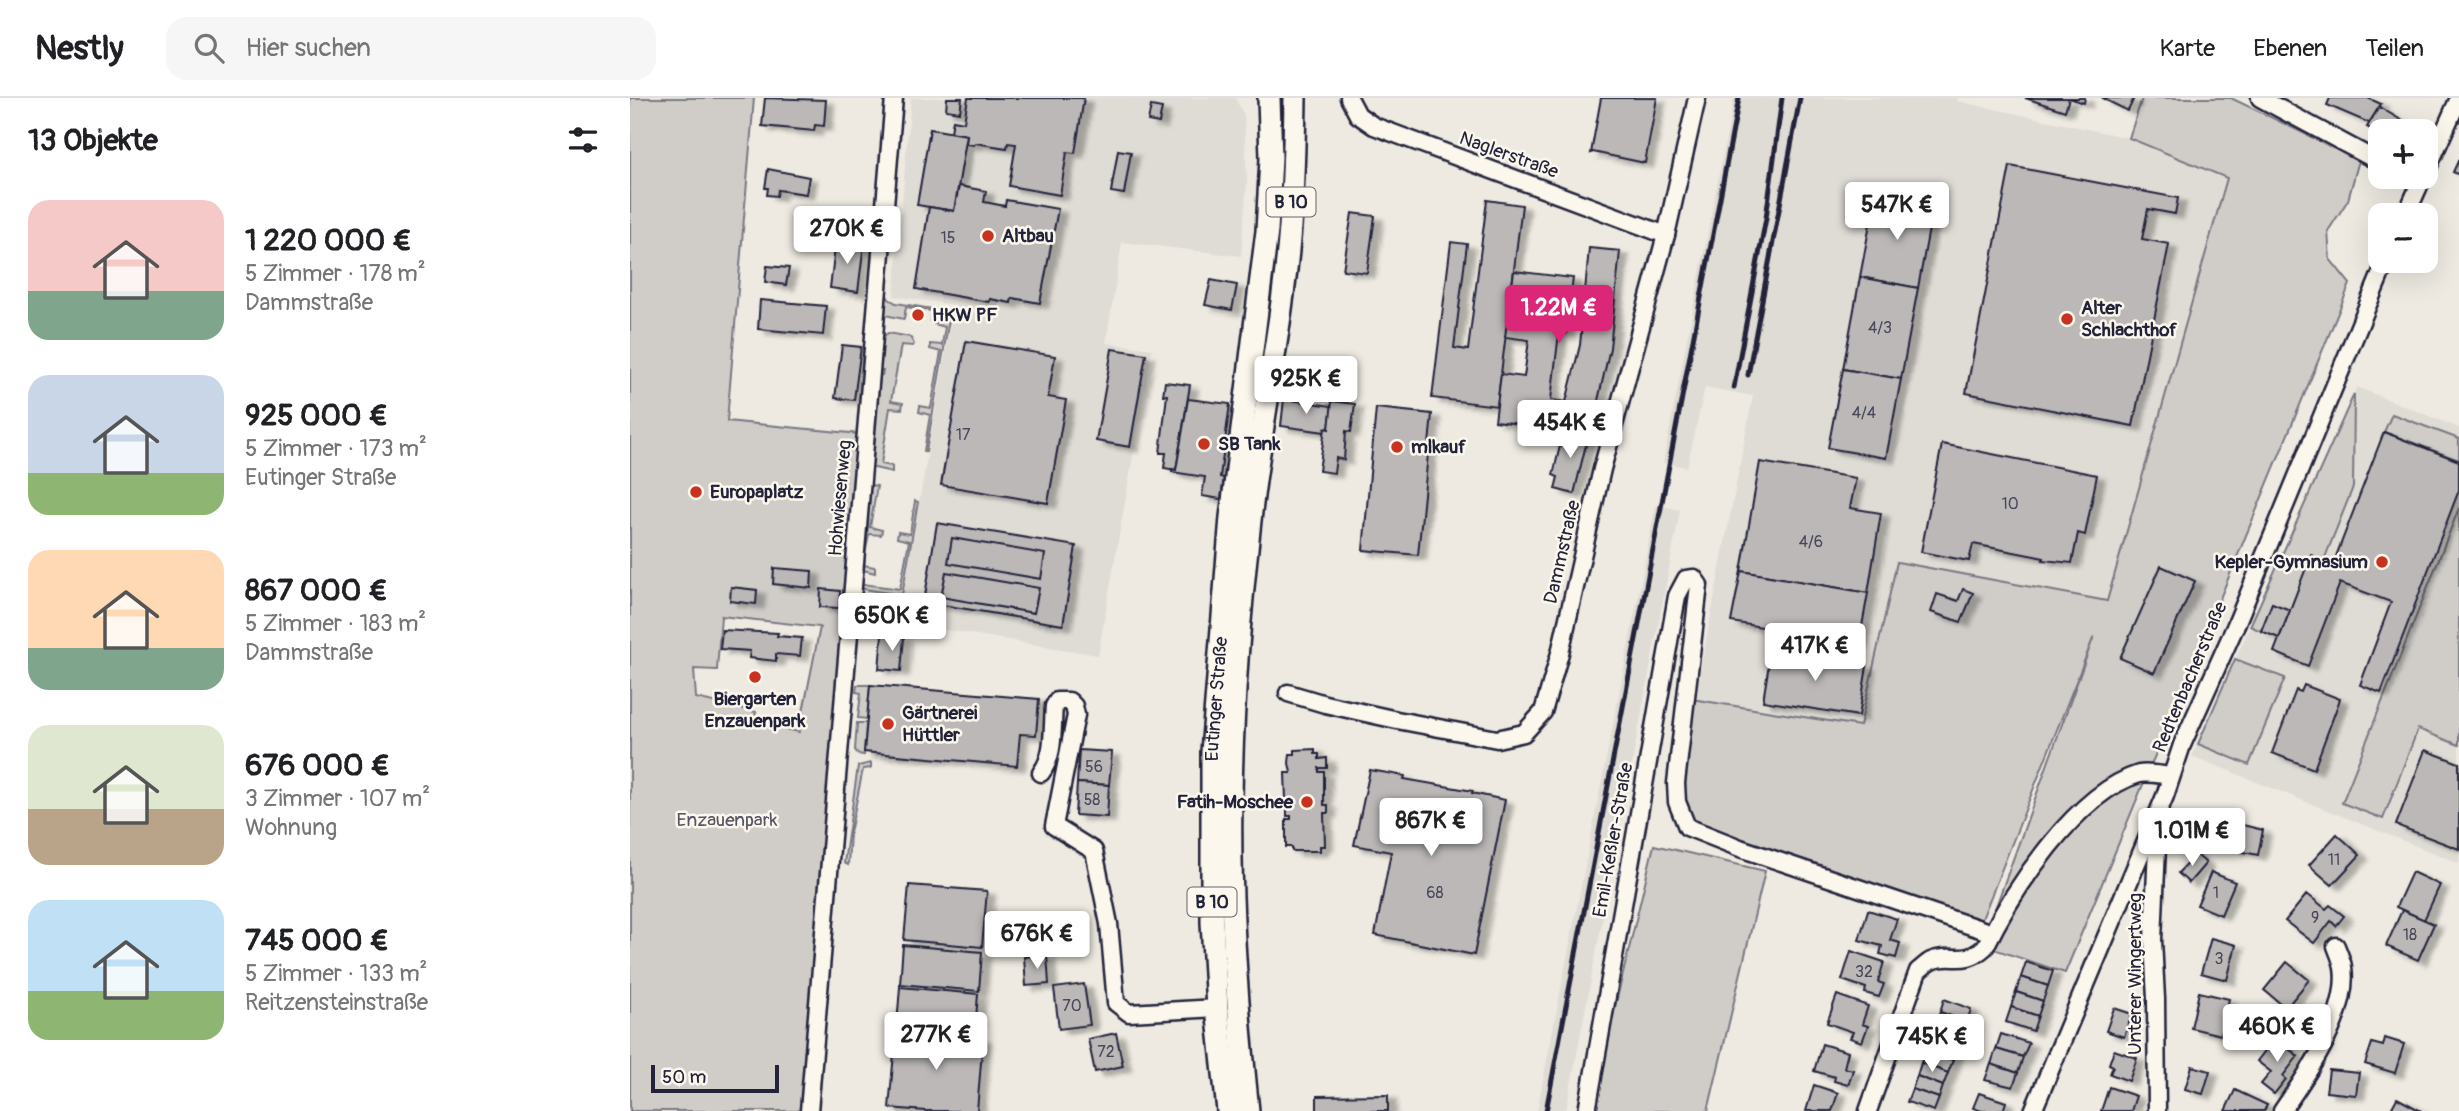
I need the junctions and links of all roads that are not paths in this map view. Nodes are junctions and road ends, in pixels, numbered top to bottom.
1 (894, 98) edge
2 (1269, 98) edge
3 (1295, 98) edge
4 (1349, 98) edge
5 (1697, 98) edge
6 (2260, 98) edge
7 (2459, 98) edge
8 (2438, 145) edge
9 (2368, 156) edge
10 (1666, 235) junction
11 (2381, 273) edge
12 (1261, 289) junction
13 (1284, 291) junction
14 (1288, 693) dead end
15 (1041, 773) dead end
16 (2171, 776) junction
17 (2165, 796) junction
18 (1992, 933) junction
19 (2336, 946) dead end
20 (1217, 1008) junction
21 (809, 1111) edge
22 (1228, 1111) edge
23 (1248, 1111) edge
24 (1587, 1111) edge
25 (1868, 1111) edge
26 (2033, 1111) edge
27 (2157, 1111) edge
28 (2282, 1111) edge

1 - 21 street, Hohwiesenweg
2 - 12 main road, Eutinger Straße / B 10
3 - 13 main road, Eutinger Straße / B 10
4 - 10 street, Naglerstraße
5 - 10 street, Dammstraße
6 - 9 street
7 - 8 street
10 - 14 street, Dammstraße
11 - 16 street, Redtenbacherstraße
12 - 13 main road
12 - 20 main road, Eutinger Straße / B 10
13 - 23 main road, Eutinger Straße / B 10
15 - 20 street
16 - 17 street, Redtenbacherstraße
16 - 18 street
17 - 26 street, Redtenbacherstraße
17 - 27 street, Unterer Wingertweg
18 - 24 street, Emil-Keßler-Straße
18 - 25 street
19 - 28 street
20 - 22 main road, Eutinger Straße / B 10

